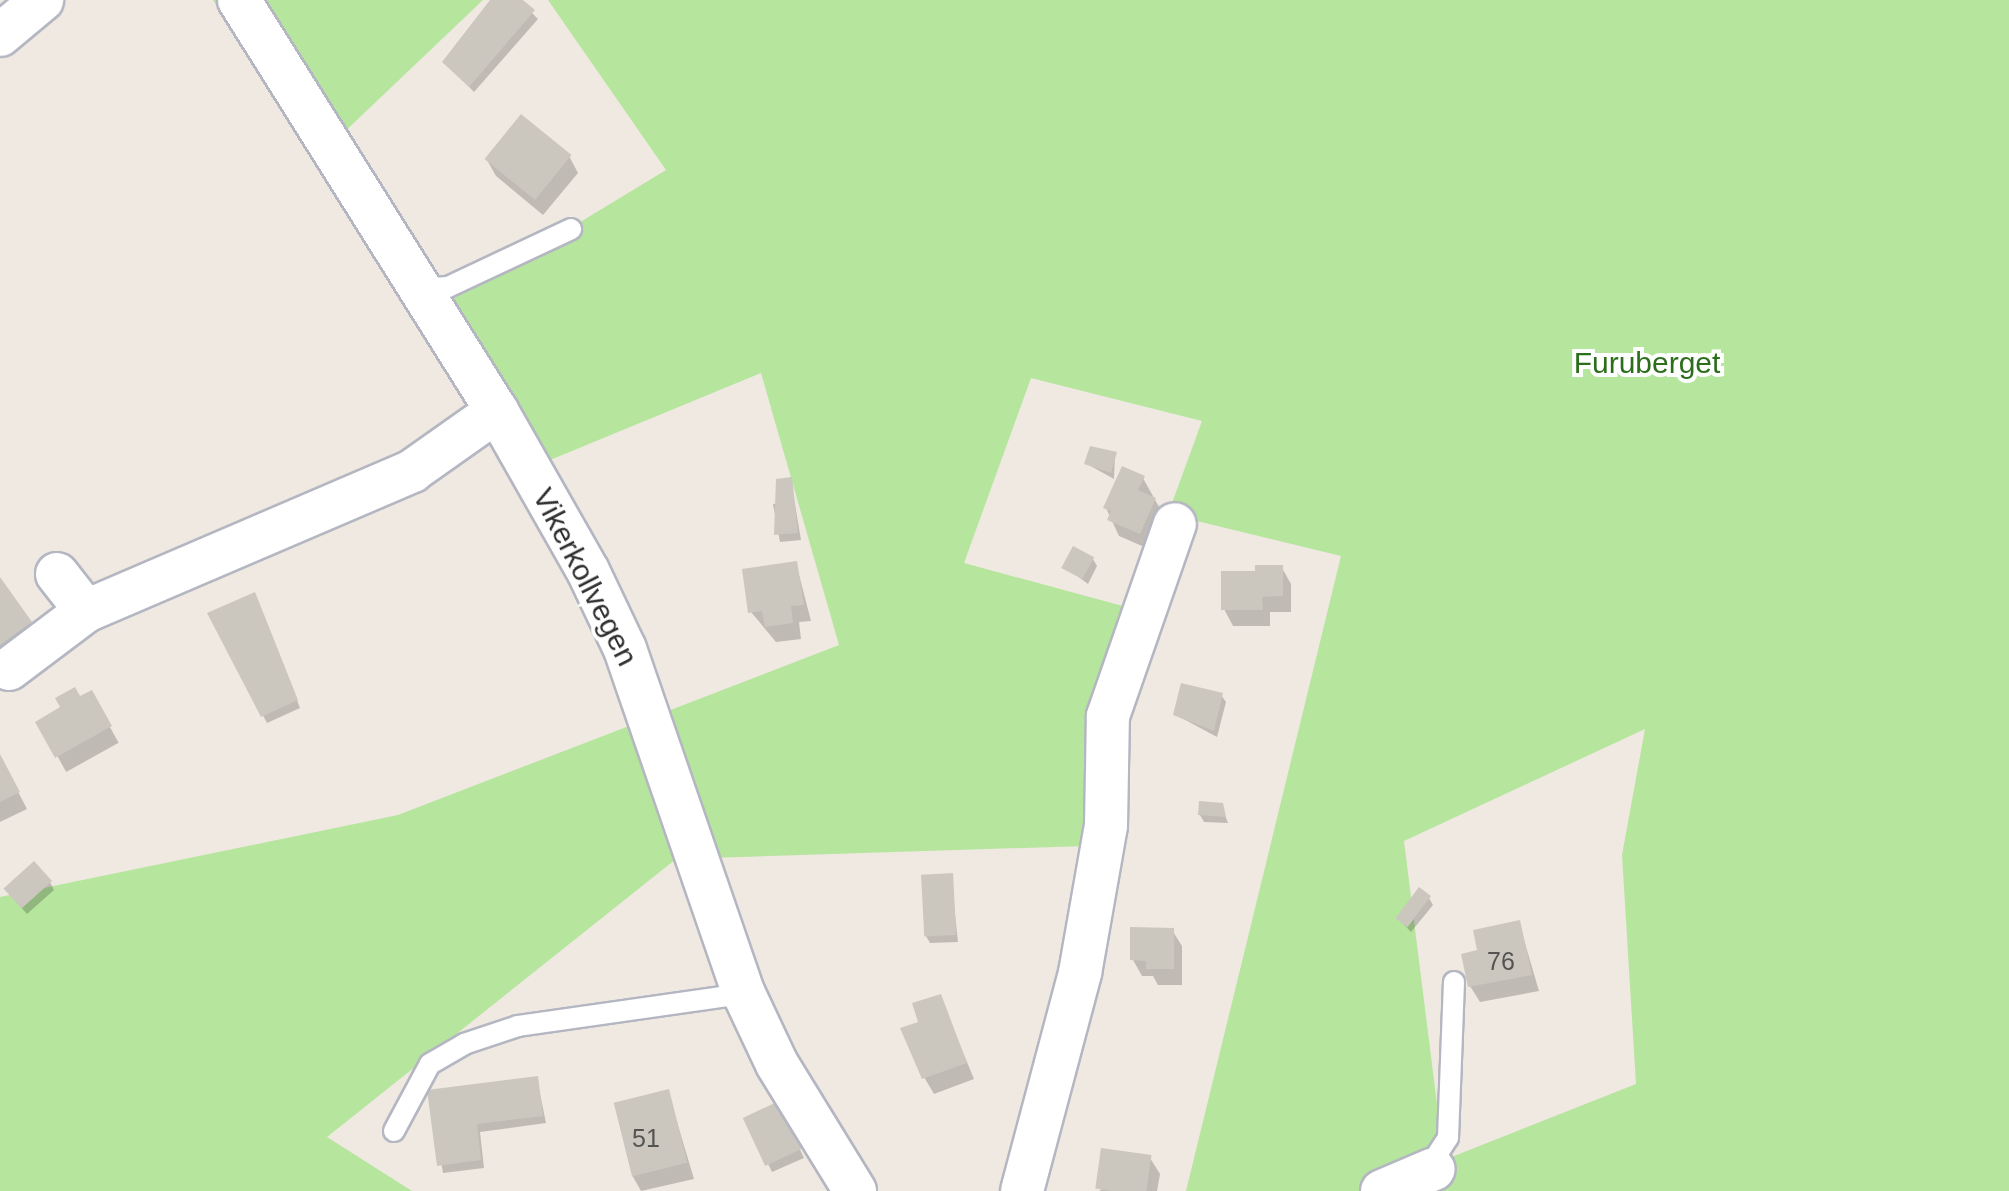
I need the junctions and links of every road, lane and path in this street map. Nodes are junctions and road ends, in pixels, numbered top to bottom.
1 (42, 0) edge
2 (239, 0) edge
3 (0, 35) edge
4 (572, 229) dead end
5 (416, 289) junction
6 (498, 410) junction
7 (1175, 524) dead end
8 (57, 574) dead end
9 (86, 610) junction
10 (9, 669) dead end
11 (1454, 982) dead end
12 (744, 994) junction
13 (394, 1131) dead end
14 (1430, 1171) joint
15 (855, 1191) edge
16 (1022, 1191) edge
17 (1382, 1191) edge

1 - 3 street
2 - 5 street, Vikerkollvegen
4 - 5 lane
5 - 6 street, Vikerkollvegen
6 - 9 street
6 - 12 street, Vikerkollvegen
7 - 16 street
8 - 9 street
9 - 10 street
11 - 14 lane
12 - 13 lane
12 - 15 street, Vikerkollvegen
14 - 17 street

